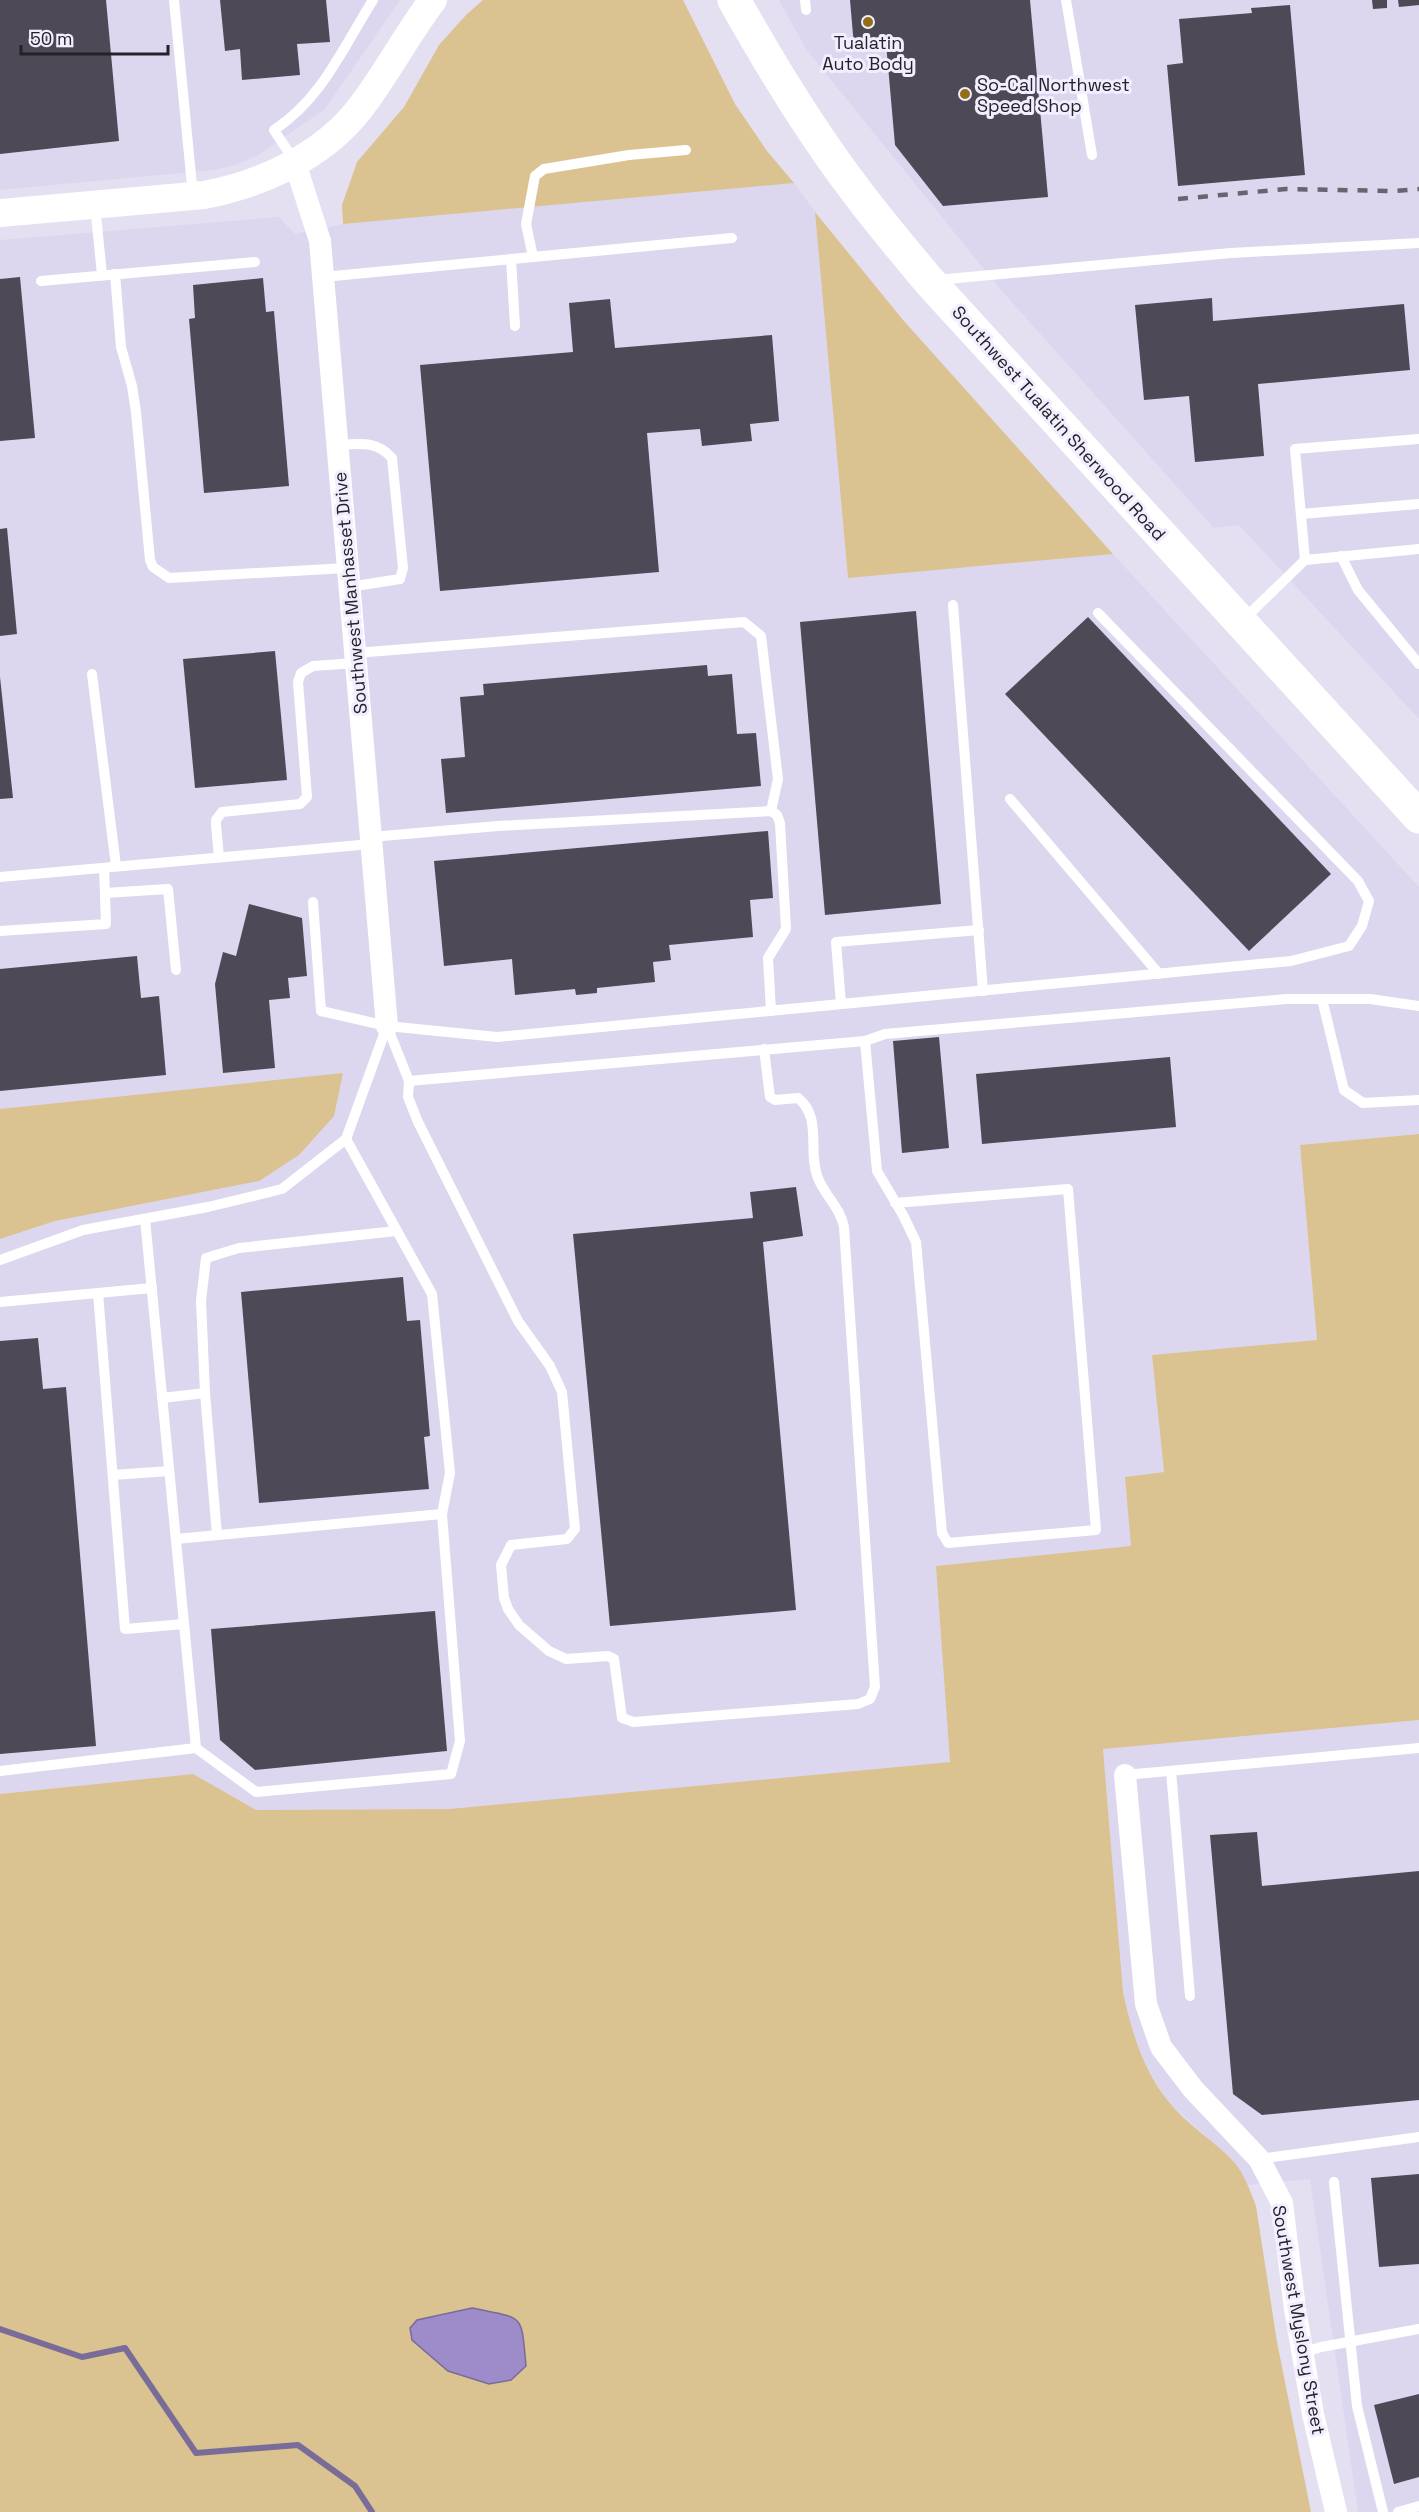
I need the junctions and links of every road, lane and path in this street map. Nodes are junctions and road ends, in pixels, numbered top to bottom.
1 (174, 0) edge
2 (373, 0) edge
3 (433, 0) edge
4 (734, 0) edge
5 (1066, 0) edge
6 (686, 150) dead end
7 (1092, 154) dead end
8 (295, 163) junction
9 (193, 196) junction
10 (95, 205) junction
11 (0, 213) edge
12 (732, 238) dead end
13 (1419, 243) edge
14 (533, 257) junction
15 (511, 259) junction
16 (255, 261) dead end
17 (115, 274) junction
18 (102, 275) junction
19 (323, 277) junction
20 (40, 281) dead end
21 (929, 281) junction
22 (516, 326) dead end
23 (1419, 439) edge
24 (337, 445) junction
25 (1419, 504) edge
26 (1301, 514) junction
27 (1419, 549) edge
28 (1341, 556) junction
29 (1305, 560) junction
30 (348, 577) junction
31 (953, 605) dead end
32 (1098, 613) dead end
33 (1241, 622) junction
34 (355, 658) junction
35 (1419, 664) edge
36 (92, 674) dead end
37 (1010, 799) dead end
38 (771, 811) junction
39 (1419, 817) edge
40 (371, 841) junction
41 (219, 857) junction
42 (116, 866) junction
43 (104, 868) junction
44 (0, 877) edge
45 (105, 893) junction
46 (313, 902) dead end
47 (979, 930) junction
48 (0, 931) edge
49 (176, 970) dead end
50 (1159, 974) junction
51 (983, 991) junction
52 (1322, 999) junction
53 (841, 1004) junction
54 (1419, 1006) edge
55 (771, 1011) junction
56 (387, 1026) junction
57 (865, 1041) junction
58 (764, 1049) junction
59 (409, 1081) junction
60 (1419, 1100) edge
61 (345, 1139) junction
62 (895, 1203) junction
63 (145, 1219) junction
64 (396, 1231) junction
65 (0, 1260) edge
66 (152, 1288) junction
67 (98, 1293) junction
68 (0, 1302) edge
69 (205, 1393) junction
70 (162, 1398) junction
71 (169, 1471) junction
72 (112, 1475) junction
73 (442, 1514) junction
74 (217, 1535) junction
75 (176, 1539) junction
76 (184, 1624) junction
77 (196, 1748) junction
78 (1419, 1748) edge
79 (0, 1771) edge
80 (1171, 1771) junction
81 (1125, 1775) joint
82 (1190, 1996) dead end
83 (1419, 2137) edge
84 (1259, 2159) junction
85 (1334, 2182) dead end
86 (1419, 2329) edge
87 (1350, 2342) junction
88 (1302, 2353) junction
89 (1419, 2506) edge
90 (1336, 2512) edge
91 (1383, 2512) edge
92 (1398, 2512) edge

1 - 9 lane
2 - 8 lane
3 - 8 street
4 - 21 highway, Southwest Tualatin Sherwood Road
5 - 7 lane
6 - 14 lane
8 - 9 street
8 - 19 street, Southwest Manhasset Drive
9 - 10 street
10 - 11 street
10 - 18 lane
12 - 14 lane
13 - 21 lane
14 - 15 lane
15 - 19 lane
15 - 22 lane
16 - 17 lane
17 - 18 lane
17 - 30 lane
18 - 20 lane
19 - 24 street, Southwest Manhasset Drive
21 - 33 highway, Southwest Tualatin Sherwood Road
23 - 26 lane
24 - 30 street, Southwest Manhasset Drive
24 - 30 lane
25 - 26 lane
26 - 29 lane
27 - 28 lane
28 - 29 lane
28 - 35 lane
29 - 33 lane
30 - 34 street, Southwest Manhasset Drive
31 - 47 lane
32 - 50 lane
33 - 39 highway, Southwest Tualatin Sherwood Road
34 - 38 lane
34 - 40 street, Southwest Manhasset Drive
34 - 41 lane
36 - 42 lane
37 - 50 lane
38 - 40 lane
38 - 55 lane
40 - 41 lane
40 - 56 street, Southwest Manhasset Drive
41 - 42 lane
42 - 43 lane
43 - 44 lane
43 - 45 lane
45 - 48 lane
45 - 49 lane
46 - 56 lane
47 - 51 lane
47 - 53 lane
50 - 51 lane
51 - 53 lane
52 - 54 lane
52 - 57 lane
52 - 60 lane
53 - 55 lane
55 - 56 lane
56 - 59 lane
56 - 61 lane
57 - 58 lane
57 - 62 lane
58 - 59 lane
58 - 59 lane
61 - 63 lane
61 - 64 lane
62 - 62 lane
63 - 65 lane
63 - 66 lane
64 - 69 lane
64 - 73 lane
66 - 67 lane
66 - 70 lane
67 - 68 lane
67 - 72 lane
69 - 70 lane
69 - 74 lane
70 - 71 lane
71 - 72 lane
71 - 75 lane
72 - 76 lane
73 - 74 lane
73 - 77 lane
74 - 75 lane
75 - 76 lane
76 - 77 lane
77 - 79 lane
78 - 80 lane
80 - 81 lane
80 - 82 lane
81 - 84 street, Southwest Myslony Street
83 - 84 lane
84 - 88 street, Southwest Myslony Street
85 - 87 lane
86 - 87 lane
87 - 88 lane
87 - 91 lane
88 - 90 street, Southwest Myslony Street
89 - 92 lane

